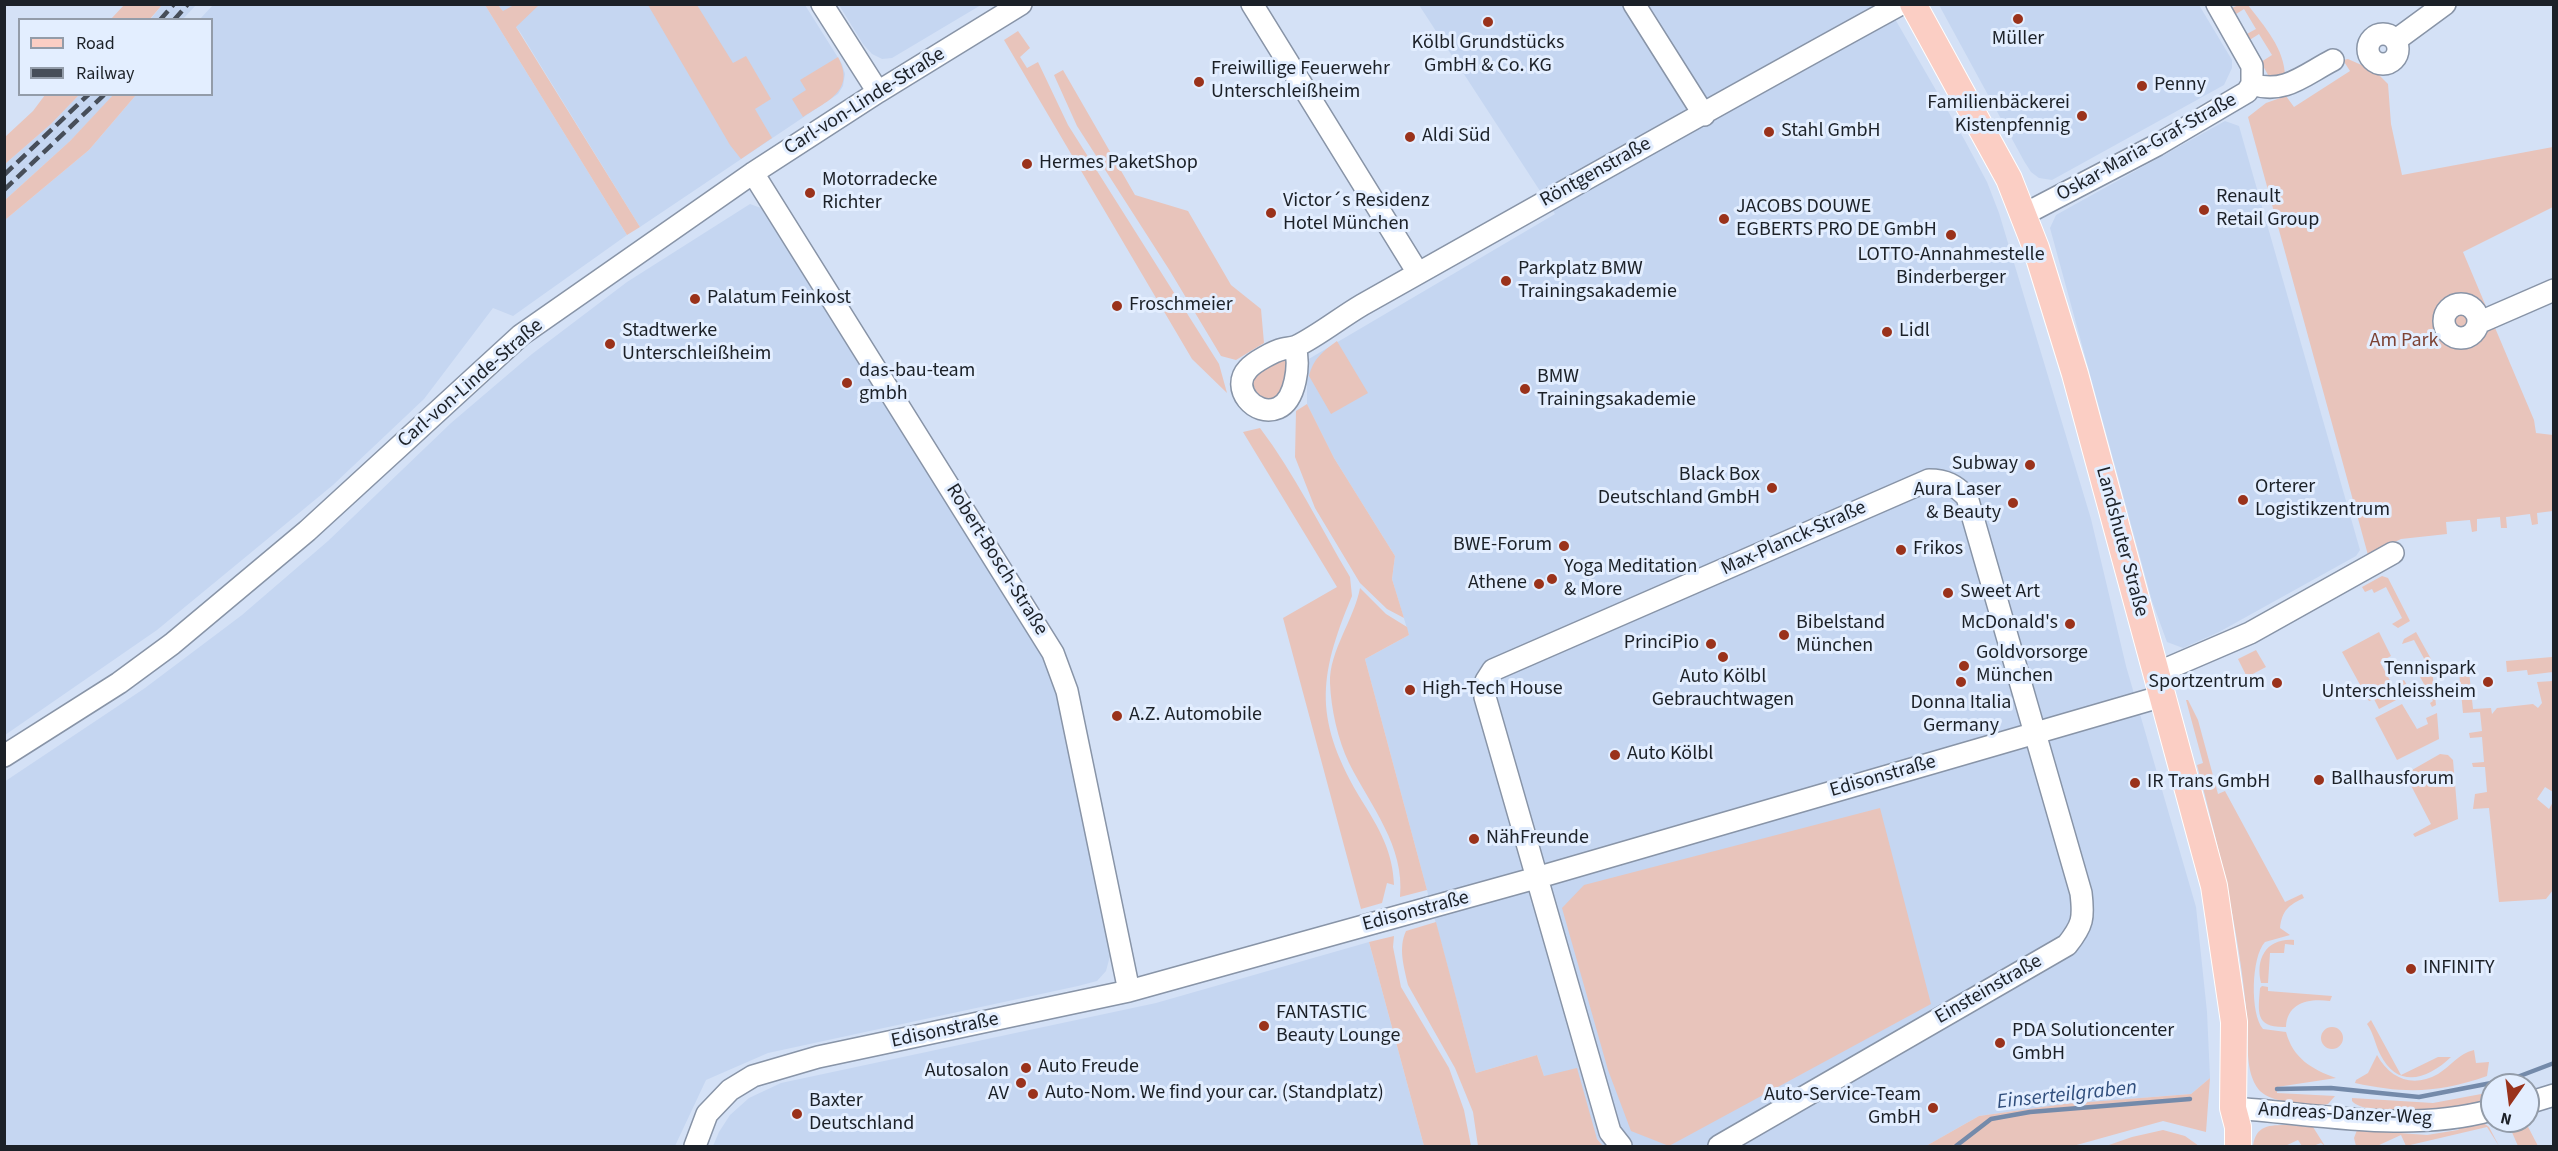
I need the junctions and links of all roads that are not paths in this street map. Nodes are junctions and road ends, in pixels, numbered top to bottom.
1 (822, 4) edge
2 (1021, 4) edge
3 (1252, 4) edge
4 (1634, 4) edge
5 (1901, 4) edge
6 (1913, 4) edge
7 (2217, 4) edge
8 (2442, 5) edge
9 (2396, 40) dead end
10 (2333, 60) dead end
11 (2252, 84) junction
12 (878, 92) junction
13 (1704, 115) junction
14 (753, 173) junction
15 (2023, 215) junction
16 (1418, 273) junction
17 (2553, 290) edge
18 (2478, 323) dead end
19 (1295, 347) dead end
20 (2393, 553) dead end
21 (2160, 685) junction
22 (2035, 735) junction
23 (4, 756) edge
24 (1536, 878) junction
25 (1129, 991) junction
26 (2233, 1108) junction
27 (2480, 1112) edge
28 (695, 1146) edge
29 (1622, 1146) edge
30 (1719, 1146) edge
31 (2221, 1146) edge
32 (2238, 1146) edge

1 - 12 street
2 - 12 street, Carl-von-Linde-Straße
3 - 16 street
4 - 13 street
5 - 13 street, Röntgenstraße
6 - 15 main road, Landshuter Straße
7 - 11 street, Oskar-Maria-Graf-Straße
8 - 9 street
10 - 11 street
11 - 15 street, Oskar-Maria-Graf-Straße
12 - 14 street, Carl-von-Linde-Straße
13 - 16 street, Röntgenstraße
14 - 23 street, Carl-von-Linde-Straße
14 - 25 street, Robert-Bosch-Straße
15 - 21 main road, Landshuter Straße
16 - 19 street, Röntgenstraße
17 - 18 street
20 - 21 street, Edisonstraße
21 - 22 street, Edisonstraße
21 - 26 main road, Landshuter Straße
22 - 24 street, Edisonstraße
22 - 24 street, Max-Planck-Straße
22 - 30 street, Einsteinstraße
24 - 25 street, Edisonstraße
24 - 29 street
25 - 28 street, Edisonstraße
26 - 27 street, Andreas-Danzer-Weg
26 - 31 main road, Landshuter Straße
26 - 32 main road, Landshuter Straße

